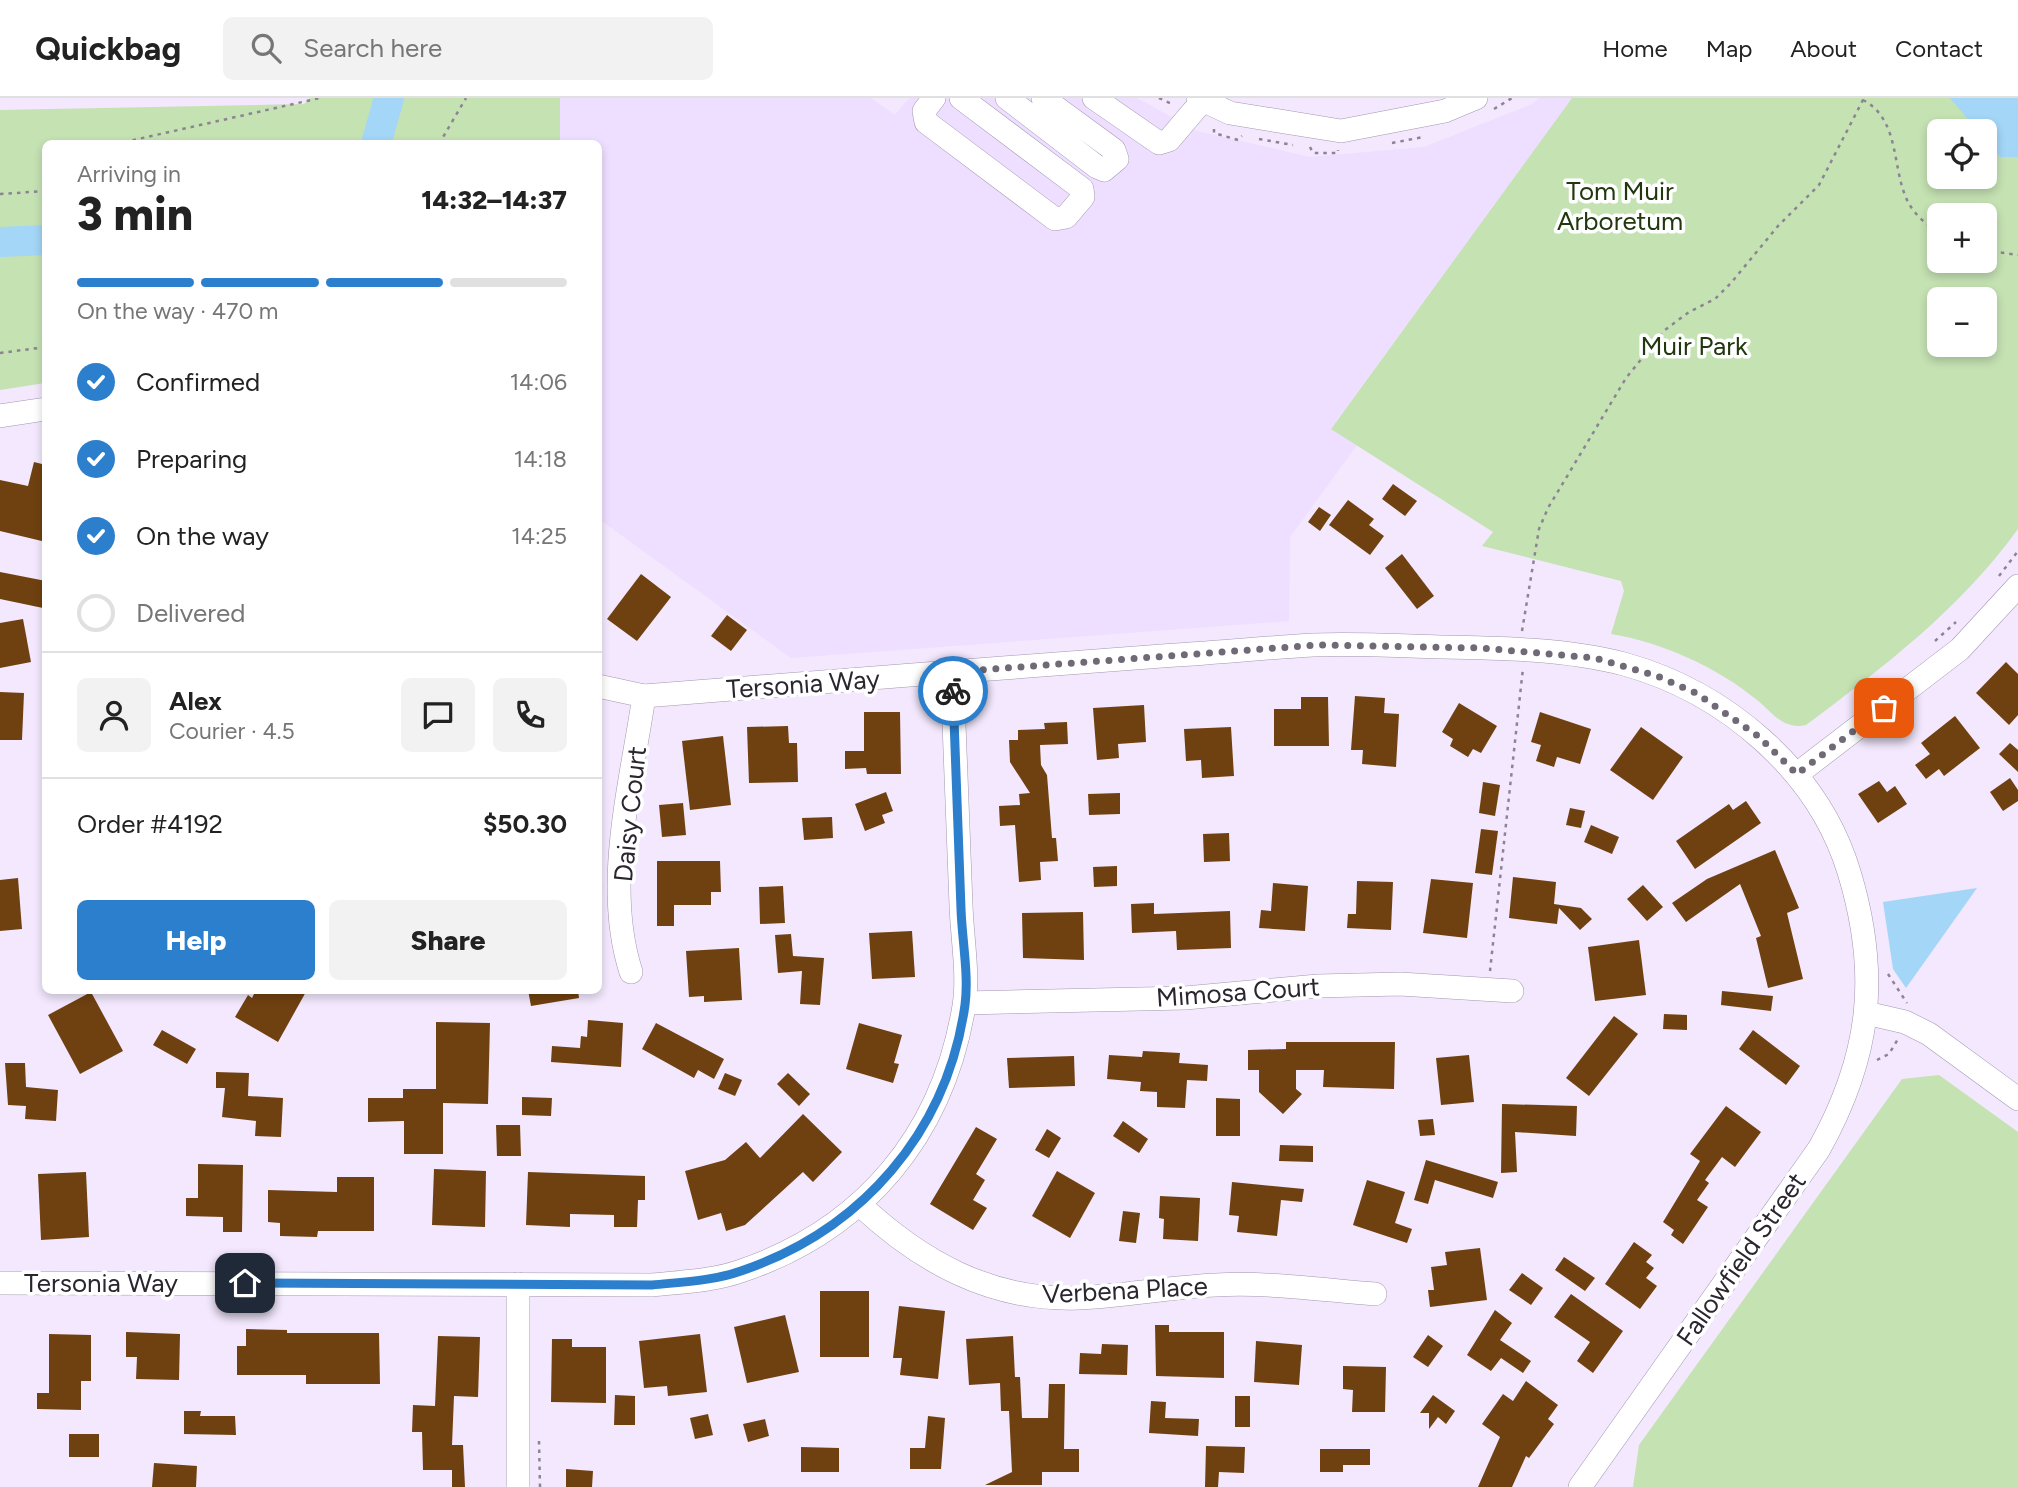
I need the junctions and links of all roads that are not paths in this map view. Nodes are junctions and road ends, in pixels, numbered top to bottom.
1 (933, 98) edge
2 (961, 98) edge
3 (1007, 98) edge
4 (1043, 98) edge
5 (1476, 98) edge
6 (1200, 99) edge
7 (1103, 101) edge
8 (42, 411) edge
9 (0, 416) edge
10 (2018, 586) edge
11 (952, 672) junction
12 (602, 687) edge
13 (644, 696) junction
14 (1797, 774) junction
15 (631, 972) dead end
16 (1512, 990) dead end
17 (965, 1003) junction
18 (1866, 1013) junction
19 (2018, 1099) edge
20 (859, 1204) junction
21 (0, 1283) edge
22 (518, 1284) junction
23 (1375, 1294) dead end
24 (518, 1487) edge
25 (1580, 1487) edge

1 - 2 street
3 - 4 street
5 - 6 street
6 - 7 street
8 - 9 street
10 - 14 street
11 - 13 street, Tersonia Way
11 - 14 street, Fallowfield Street
11 - 17 street, Tersonia Way
12 - 13 street, Tersonia Way
13 - 15 street, Daisy Court
14 - 18 street, Fallowfield Street
16 - 17 street, Mimosa Court
17 - 20 street, Tersonia Way
18 - 19 street
18 - 25 street, Fallowfield Street
20 - 22 street, Tersonia Way
20 - 23 street, Verbena Place
21 - 22 street, Tersonia Way
22 - 24 street

